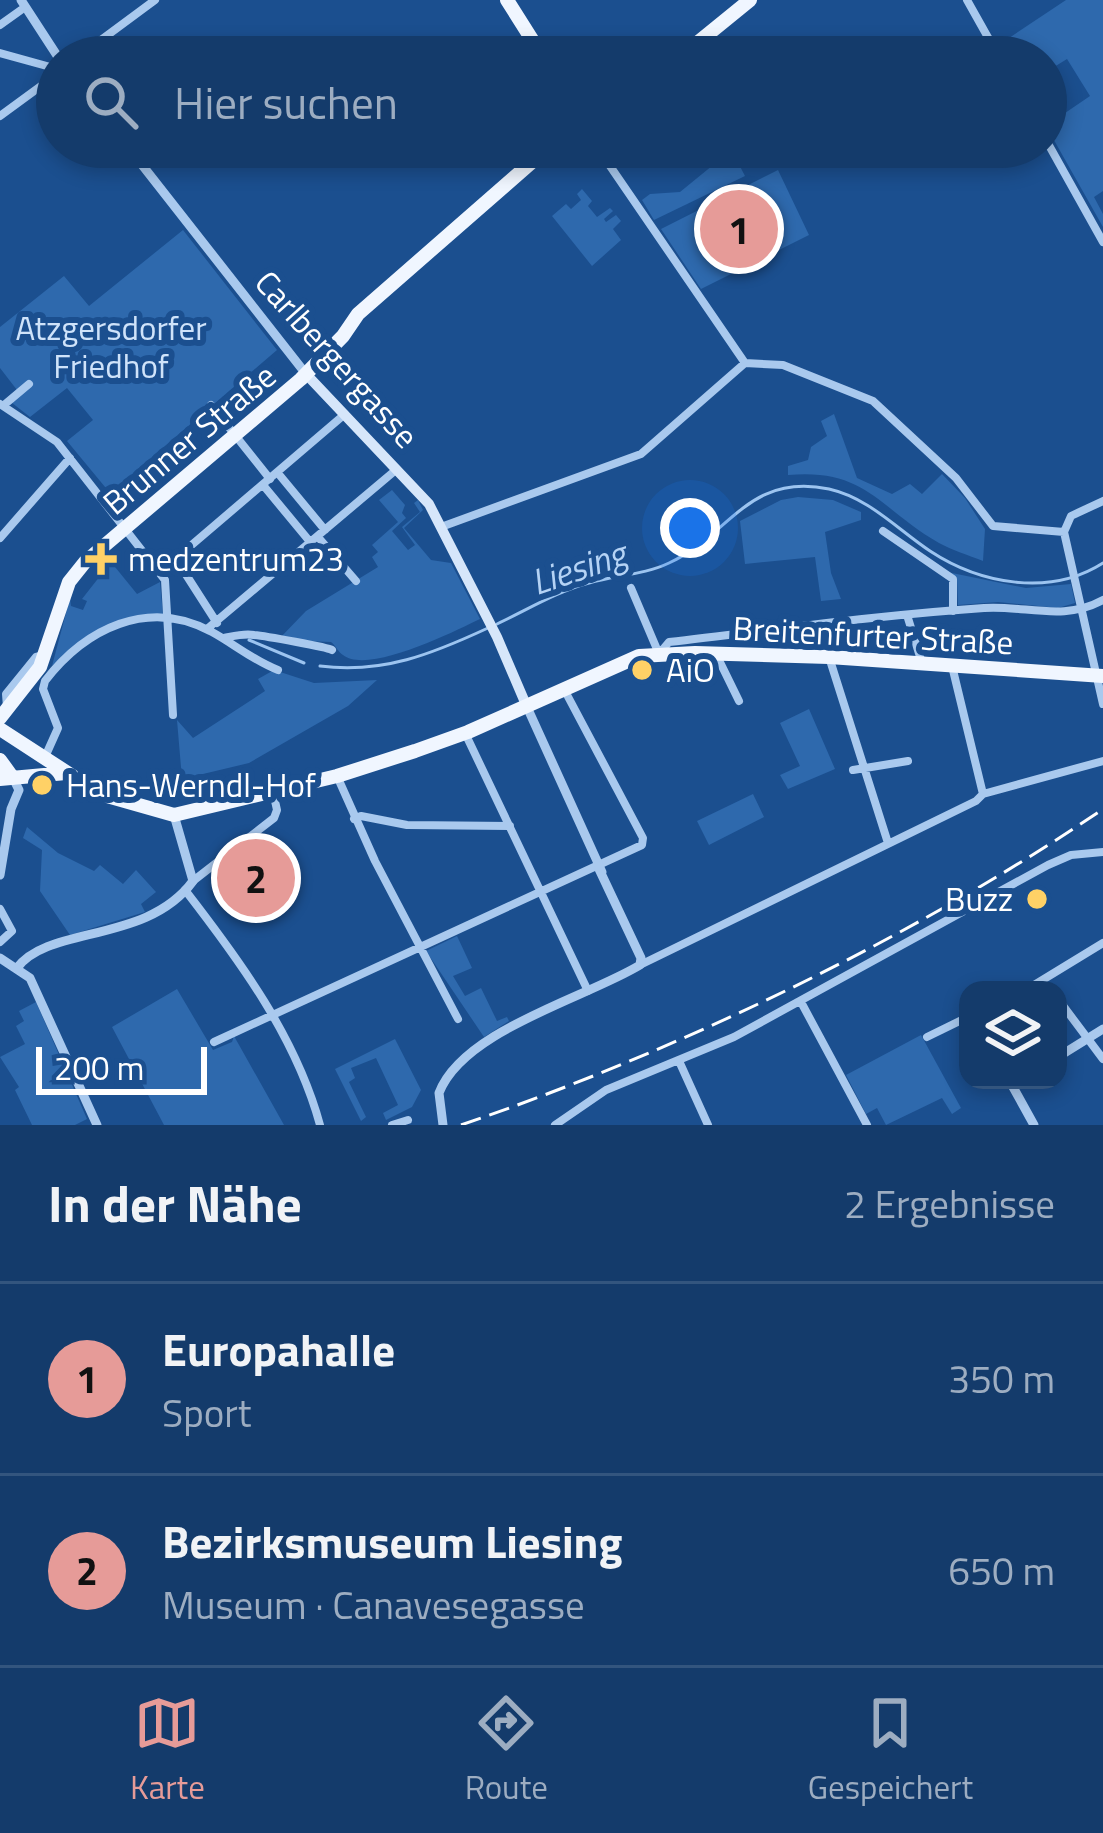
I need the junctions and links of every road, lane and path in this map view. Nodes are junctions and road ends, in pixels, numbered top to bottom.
1 (155, 0) edge
2 (507, 0) edge
3 (738, 0) edge
4 (750, 0) edge
5 (967, 0) edge
6 (25, 4) edge
7 (0, 25) edge
8 (41, 36) edge
9 (106, 36) edge
10 (530, 36) edge
11 (694, 36) edge
12 (706, 36) edge
13 (987, 36) edge
14 (0, 52) edge
15 (36, 62) edge
16 (36, 84) edge
17 (0, 116) edge
18 (144, 168) edge
19 (525, 168) edge
20 (536, 168) edge
21 (611, 168) edge
22 (1062, 168) edge
23 (1103, 242) edge
24 (347, 332) junction
25 (745, 363) junction
26 (306, 374) junction
27 (29, 383) dead end
28 (2, 404) edge
29 (211, 405) dead end
30 (344, 414) junction
31 (234, 437) junction
32 (70, 458) junction
33 (398, 468) junction
34 (270, 478) junction
35 (1103, 501) edge
36 (441, 527) junction
37 (125, 528) junction
38 (883, 531) dead end
39 (1064, 532) junction
40 (318, 536) junction
41 (0, 538) edge
42 (176, 559) junction
43 (160, 572) junction
44 (356, 581) dead end
45 (631, 588) dead end
46 (1103, 600) edge
47 (1081, 609) junction
48 (953, 611) junction
49 (907, 615) junction
50 (167, 618) junction
51 (218, 623) junction
52 (207, 628) junction
53 (223, 638) junction
54 (332, 650) dead end
55 (716, 653) junction
56 (659, 654) junction
57 (829, 657) junction
58 (922, 663) junction
59 (952, 665) junction
60 (278, 670) dead end
61 (1100, 674) edge
62 (564, 690) junction
63 (739, 701) dead end
64 (1103, 704) edge
65 (527, 706) junction
66 (4, 714) edge
67 (173, 715) dead end
68 (0, 729) edge
69 (465, 733) junction
70 (0, 760) edge
71 (908, 761) dead end
72 (1103, 761) edge
73 (47, 763) junction
74 (864, 768) junction
75 (853, 770) dead end
76 (337, 776) junction
77 (6, 779) edge
78 (274, 792) junction
79 (982, 794) junction
80 (174, 815) junction
81 (354, 819) junction
82 (510, 826) junction
83 (888, 843) junction
84 (1103, 852) edge
85 (598, 867) junction
86 (0, 875) edge
87 (189, 886) junction
88 (540, 889) junction
89 (0, 909) edge
90 (0, 942) edge
91 (1103, 943) edge
92 (419, 947) junction
93 (0, 958) edge
94 (640, 965) junction
95 (17, 968) junction
96 (1054, 981) edge
97 (588, 991) junction
98 (801, 1002) junction
99 (1067, 1011) edge
100 (272, 1015) junction
101 (458, 1019) dead end
102 (959, 1021) edge
103 (1103, 1029) edge
104 (927, 1036) dead end
105 (1088, 1039) junction
106 (214, 1042) dead end
107 (1067, 1052) edge
108 (1103, 1059) edge
109 (679, 1060) junction
110 (1017, 1089) edge
111 (409, 1120) dead end
112 (442, 1123) edge
113 (97, 1125) edge
114 (320, 1125) edge
115 (392, 1125) edge
116 (556, 1125) edge
117 (708, 1125) edge
118 (867, 1125) edge
119 (1034, 1125) edge

1 - 9 street
2 - 10 main road
3 - 11 main road
4 - 12 main road
5 - 13 street
6 - 7 street
6 - 8 street
14 - 15 street
16 - 17 street
18 - 26 street, Carlbergergasse
19 - 24 main road, Brunner Straße
20 - 24 main road, Brunner Straße
21 - 25 street
22 - 23 street
24 - 26 main road, Brunner Straße
25 - 36 street
25 - 39 street
26 - 30 main road, Carlbergergasse
26 - 31 main road, Brunner Straße
27 - 28 street
28 - 32 street
29 - 31 street
30 - 33 main road, Carlbergergasse
30 - 34 street
31 - 34 street
31 - 37 main road, Brunner Straße
32 - 37 street
32 - 41 street
33 - 36 main road, Carlbergergasse
33 - 40 street
34 - 40 street
34 - 40 street
34 - 42 street
35 - 39 street
36 - 65 main road, Carlbergergasse
37 - 43 street
37 - 66 main road, Brunner Straße
38 - 48 street
39 - 47 street
40 - 44 street
40 - 51 street
42 - 43 street
42 - 51 street
43 - 50 street
45 - 56 street
46 - 47 street
47 - 48 street
47 - 61 street
48 - 49 street
49 - 56 street
49 - 58 street
50 - 52 street
50 - 67 street
50 - 73 street
51 - 52 street
52 - 53 street
53 - 54 street
53 - 60 street
55 - 56 main road, Breitenfurter Straße
55 - 57 main road, Breitenfurter Straße
55 - 63 street
56 - 62 main road, Breitenfurter Straße
57 - 58 main road, Breitenfurter Straße
57 - 74 street
58 - 59 main road, Breitenfurter Straße
59 - 61 main road, Breitenfurter Straße
59 - 79 street
61 - 64 street
62 - 65 main road, Breitenfurter Straße
62 - 85 street
65 - 69 main road, Breitenfurter Straße
65 - 85 street
68 - 73 main road
69 - 76 main road, Breitenfurter Straße
69 - 82 street
70 - 77 main road
71 - 74 street
72 - 79 street
73 - 77 main road, Breitenfurter Straße
73 - 80 main road, Breitenfurter Straße
74 - 75 street
74 - 83 street
76 - 78 main road, Breitenfurter Straße
76 - 81 street
77 - 86 street
78 - 80 main road, Breitenfurter Straße
78 - 87 street
79 - 83 street
80 - 87 street
81 - 82 street
81 - 92 street
82 - 88 street
83 - 94 street
84 - 98 street
85 - 88 street
85 - 94 street
87 - 95 street
87 - 100 street
88 - 92 street
88 - 97 street
89 - 90 street
91 - 96 street
92 - 100 street
92 - 101 street
93 - 95 street
94 - 97 street
95 - 113 street
97 - 112 street
98 - 109 street
98 - 118 street
99 - 105 street
100 - 106 street
100 - 114 street
102 - 104 street
103 - 105 street
105 - 107 street
105 - 108 street
109 - 116 street
109 - 117 street
110 - 119 street
111 - 115 street

